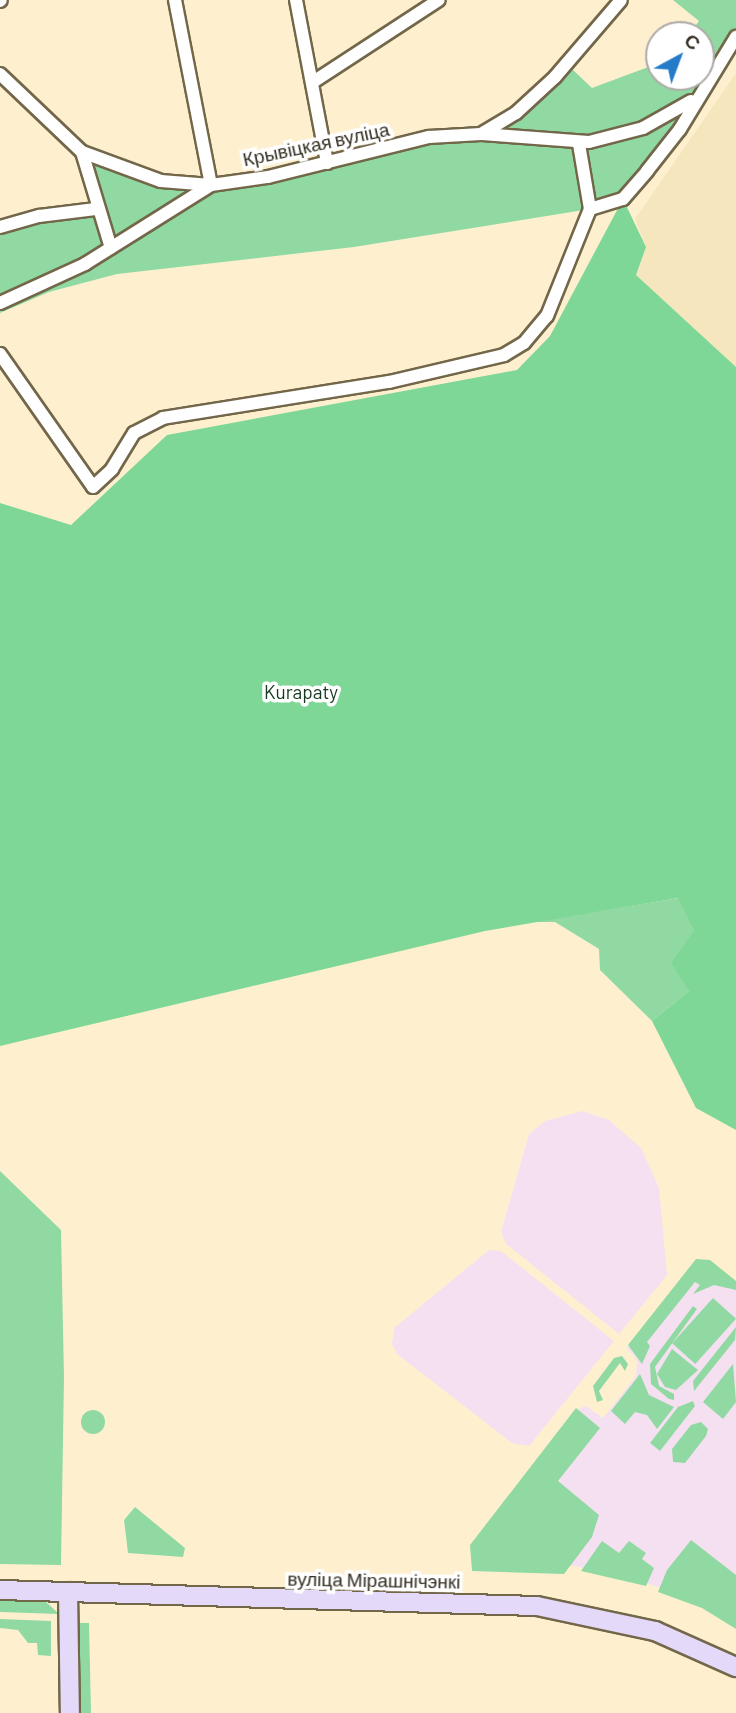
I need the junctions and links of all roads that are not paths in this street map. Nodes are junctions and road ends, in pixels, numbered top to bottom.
1 (174, 0) edge
2 (296, 0) edge
3 (439, 0) edge
4 (621, 0) edge
5 (736, 37) edge
6 (0, 74) edge
7 (313, 82) junction
8 (697, 96) junction
9 (481, 134) junction
10 (579, 144) junction
11 (82, 152) junction
12 (327, 163) junction
13 (211, 185) junction
14 (96, 209) junction
15 (590, 209) junction
16 (0, 227) edge
17 (111, 248) junction
18 (0, 303) edge
19 (0, 354) edge
20 (0, 1590) edge
21 (68, 1592) junction
22 (736, 1667) edge
23 (70, 1713) edge

1 - 13 street
2 - 7 street
3 - 7 street
4 - 9 street, Крывіцкая вуліца
5 - 8 street
6 - 11 street, Крывіцкая вуліца
7 - 12 street
8 - 10 street
8 - 15 street
9 - 10 street
9 - 12 street, Крывіцкая вуліца
10 - 15 street
11 - 13 street, Крывіцкая вуліца
11 - 14 street
12 - 13 street, Крывіцкая вуліца
13 - 17 street
14 - 16 street
14 - 17 street
15 - 19 street
17 - 18 street
20 - 21 main road, вуліца Мірашнічэнкі
21 - 22 main road, вуліца Мірашнічэнкі
21 - 23 main road

